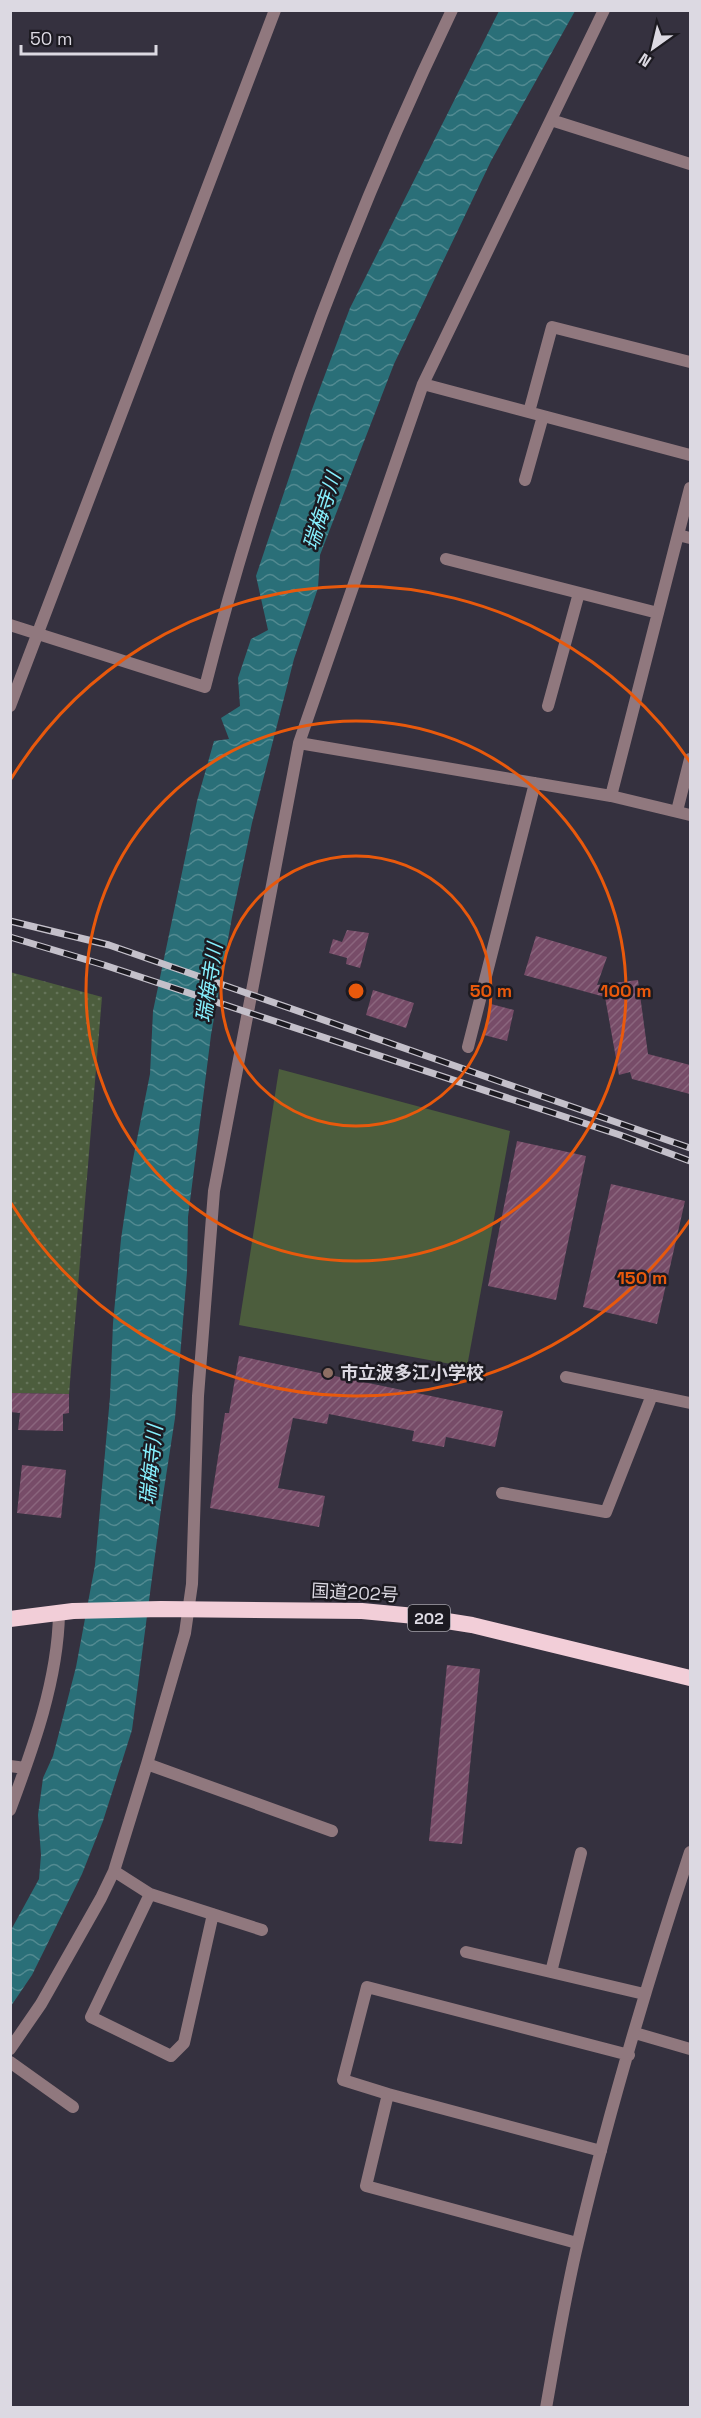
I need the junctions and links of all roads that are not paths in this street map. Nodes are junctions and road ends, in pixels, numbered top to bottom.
1 (275, 10) edge
2 (452, 10) edge
3 (604, 10) edge
4 (551, 120) junction
5 (690, 164) edge
6 (690, 362) edge
7 (423, 384) junction
8 (529, 412) junction
9 (543, 416) junction
10 (690, 455) edge
11 (525, 480) dead end
12 (690, 488) edge
13 (684, 536) edge
14 (446, 559) dead end
15 (579, 593) junction
16 (658, 613) junction
17 (10, 625) edge
18 (39, 632) junction
19 (10, 706) edge
20 (548, 706) dead end
21 (299, 743) junction
22 (690, 759) edge
23 (535, 783) junction
24 (611, 796) junction
25 (677, 811) junction
26 (690, 814) edge
27 (468, 1047) dead end
28 (566, 1377) dead end
29 (652, 1395) junction
30 (690, 1403) edge
31 (502, 1493) dead end
32 (187, 1610) junction
33 (66, 1612) junction
34 (10, 1619) edge
35 (690, 1678) edge
36 (147, 1764) junction
37 (10, 1766) edge
38 (25, 1768) junction
39 (10, 1810) edge
40 (332, 1831) dead end
41 (690, 1852) edge
42 (580, 1853) dead end
43 (114, 1871) junction
44 (150, 1893) junction
45 (213, 1914) junction
46 (262, 1930) dead end
47 (466, 1952) dead end
48 (551, 1972) junction
49 (644, 1994) junction
50 (635, 2034) junction
51 (10, 2049) edge
52 (690, 2049) edge
53 (629, 2055) junction
54 (10, 2062) edge
55 (388, 2094) junction
56 (73, 2107) dead end
57 (601, 2151) junction
58 (578, 2243) junction
59 (546, 2408) edge

1 - 18 street
2 - 18 street
3 - 4 street
4 - 5 street
4 - 7 street
6 - 8 street
7 - 8 street
7 - 21 street
8 - 9 street
9 - 10 street
9 - 11 street
12 - 13 street
13 - 16 street
14 - 15 street
15 - 16 street
15 - 20 street
16 - 24 street
17 - 18 street
18 - 19 street
21 - 23 street
21 - 32 street
22 - 25 street
23 - 24 street
23 - 27 street
24 - 25 street
25 - 26 street
28 - 29 street
29 - 30 street
29 - 31 street
32 - 33 highway, 国道202号 / 202
32 - 35 highway, 国道202号 / 202
32 - 36 street
33 - 34 highway, 国道202号 / 202
33 - 38 street
36 - 40 street
36 - 43 street
37 - 38 street
38 - 39 street
41 - 49 street
42 - 48 street
43 - 44 street
43 - 51 street
44 - 45 street
44 - 45 street
45 - 46 street
47 - 48 street
48 - 49 street
49 - 50 street
50 - 52 street
50 - 53 street
53 - 55 street
53 - 57 street
54 - 56 street
55 - 57 street
55 - 58 street
57 - 58 street
58 - 59 street

